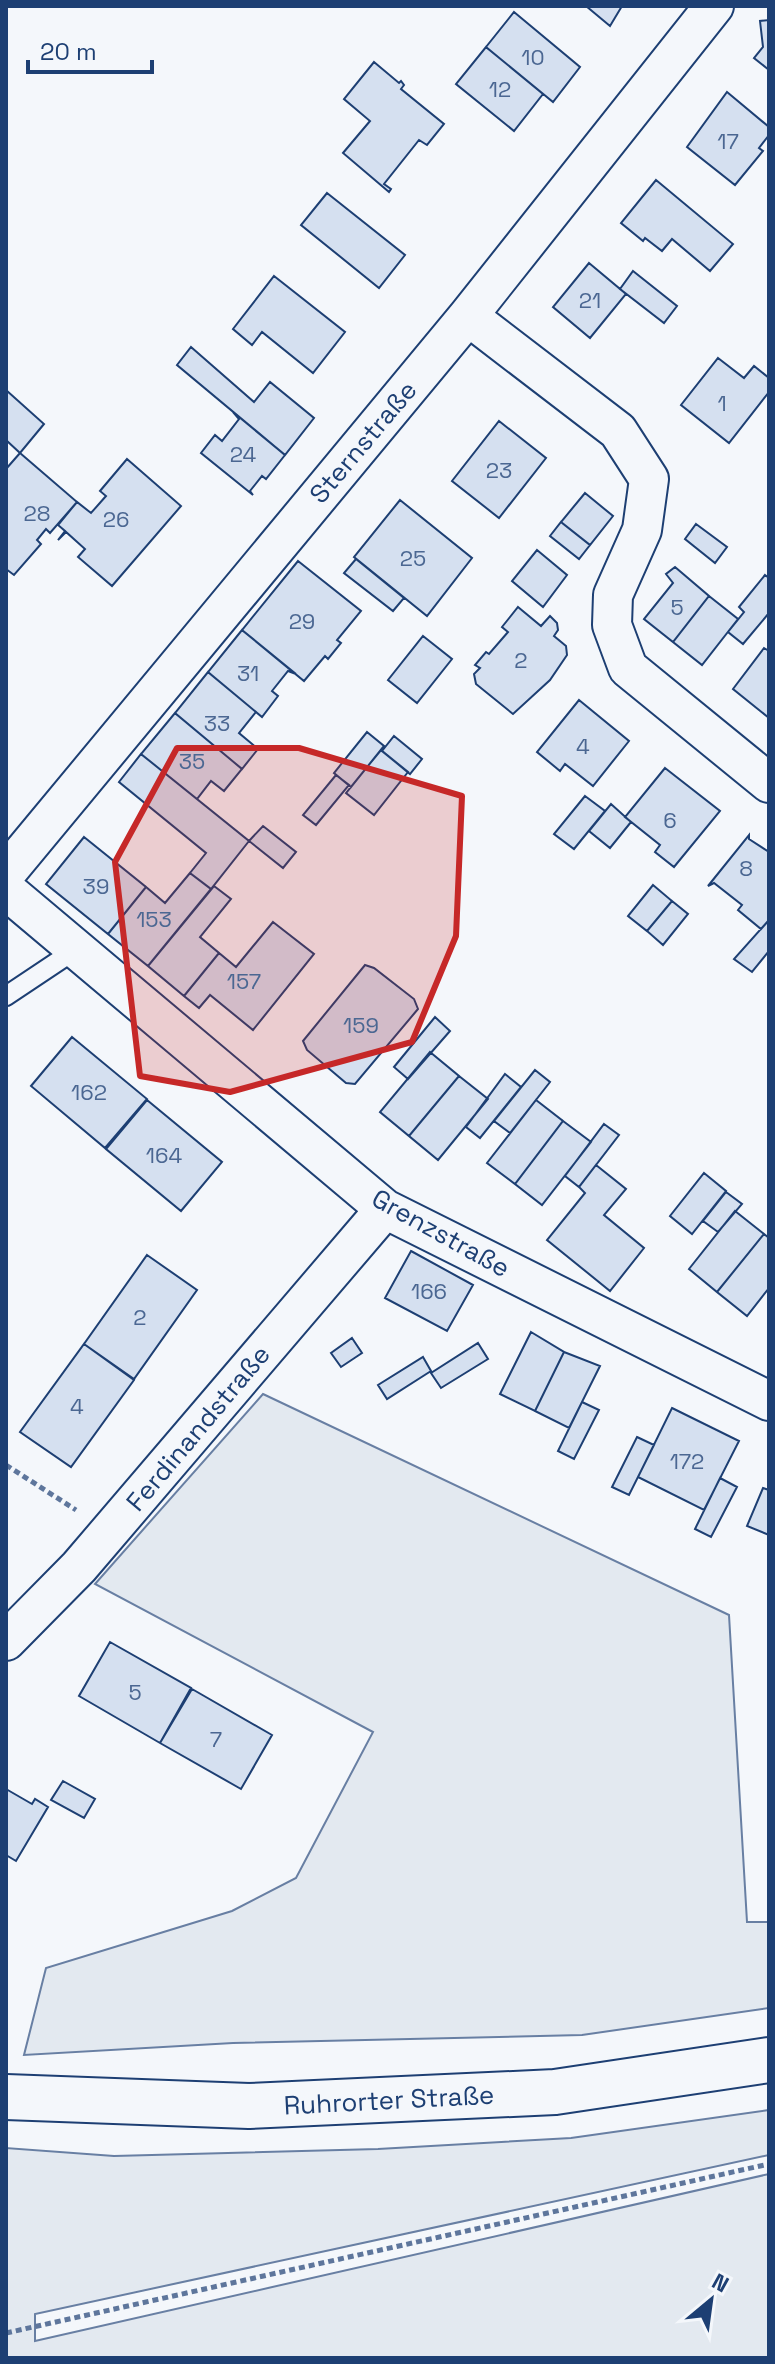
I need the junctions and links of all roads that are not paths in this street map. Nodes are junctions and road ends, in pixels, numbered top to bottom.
1 (714, 6) edge
2 (468, 316) junction
3 (769, 783) edge
4 (6, 873) edge
5 (6, 890) edge
6 (75, 950) junction
7 (6, 996) edge
8 (385, 1209) junction
9 (769, 1401) edge
10 (6, 1641) edge
11 (769, 2060) edge
12 (6, 2097) edge

1 - 2 street, Sternstraße
2 - 3 street
2 - 4 street, Sternstraße
5 - 6 street, Grenzstraße
6 - 7 lane
6 - 8 street, Grenzstraße
8 - 9 street, Grenzstraße
8 - 10 street, Ferdinandstraße
11 - 12 main road, Ruhrorter Straße

